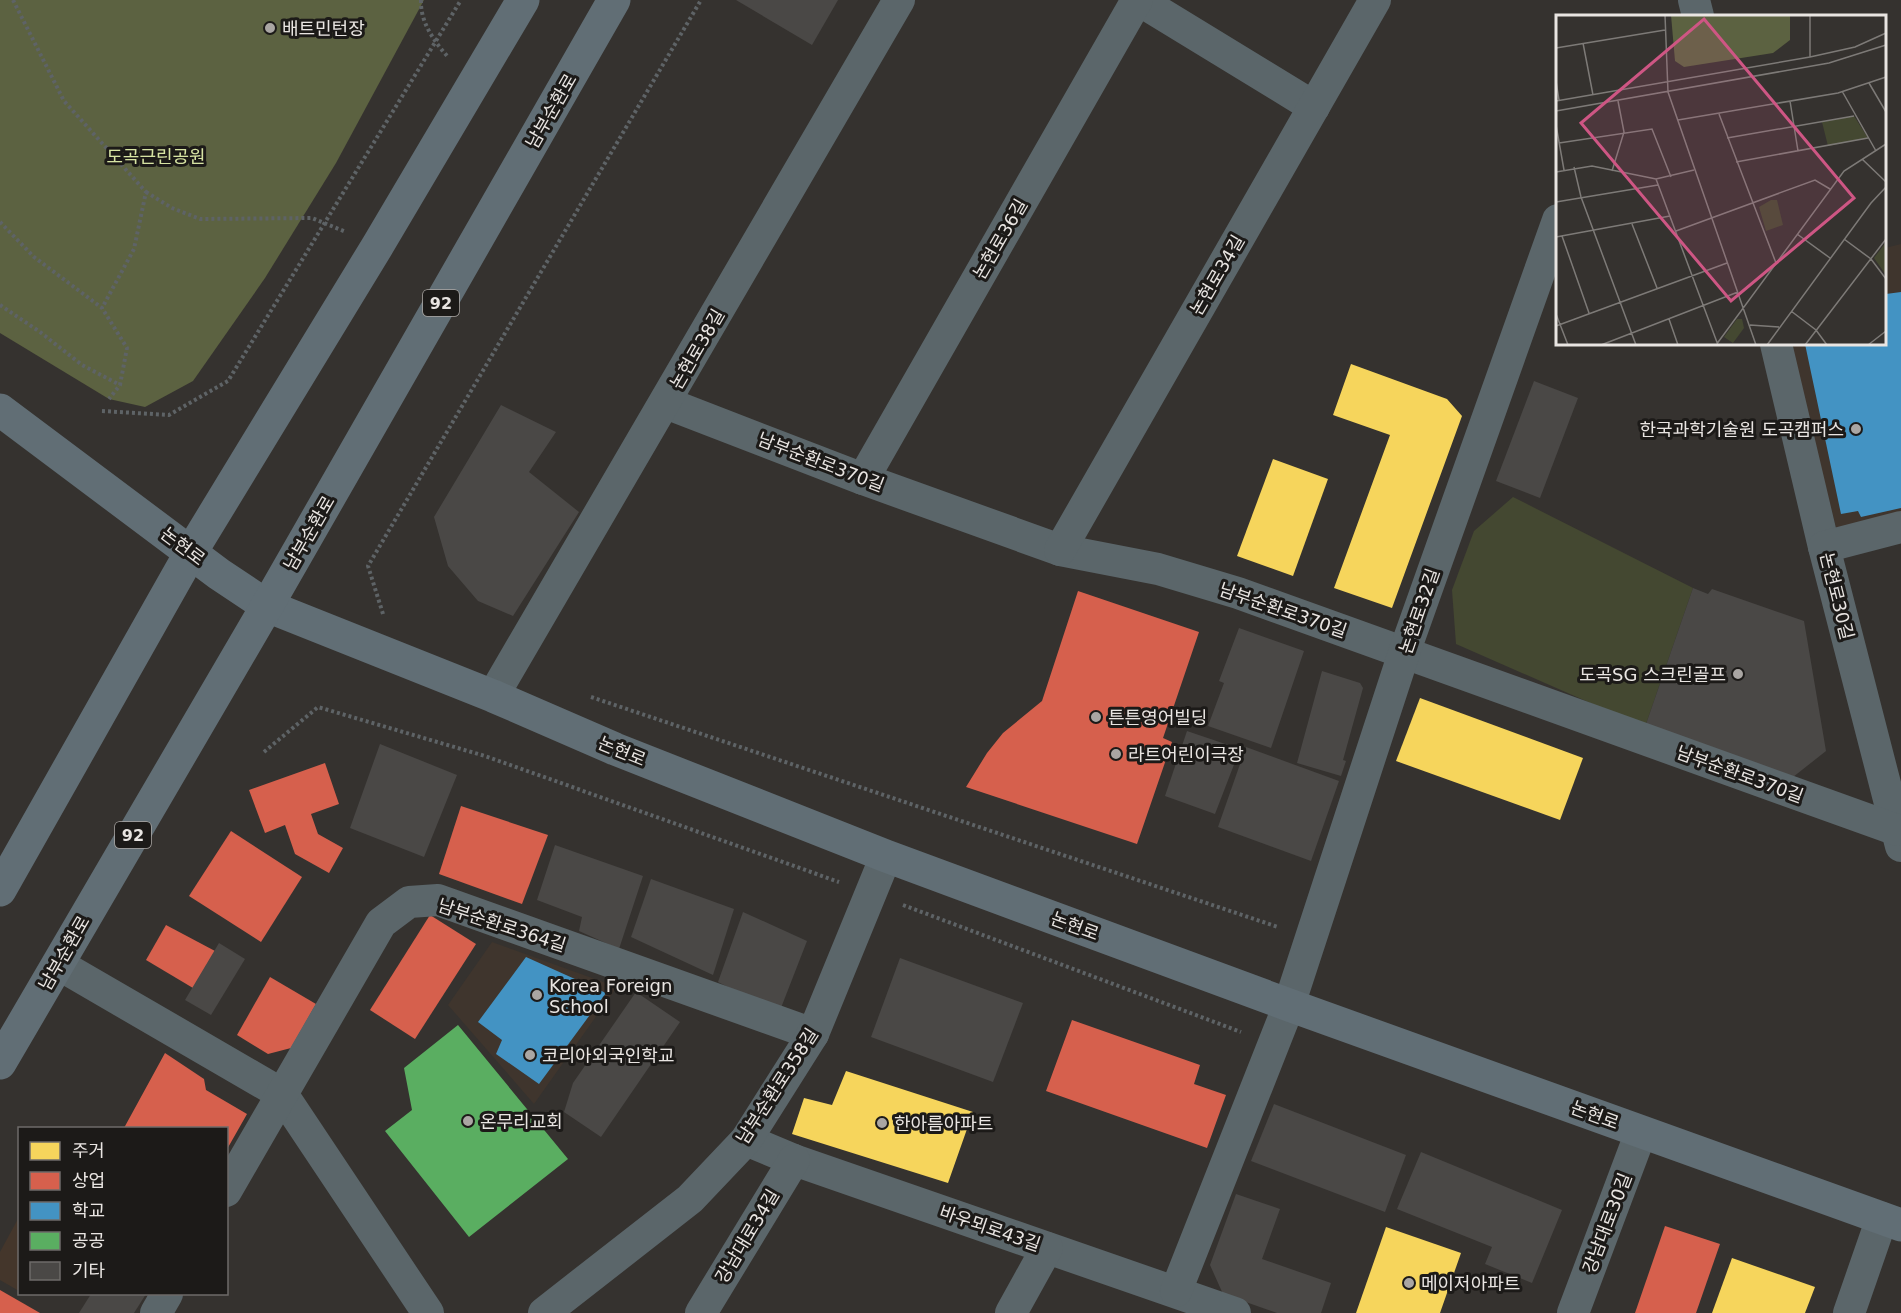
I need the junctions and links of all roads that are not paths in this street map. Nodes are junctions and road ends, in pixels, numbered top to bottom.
1 (523, 0) edge
2 (614, 0) edge
3 (899, 0) edge
4 (1138, 0) edge
5 (1375, 0) edge
6 (1694, 0) edge
7 (1698, 15) edge
8 (1314, 107) junction
9 (1556, 223) edge
10 (1776, 345) edge
11 (666, 403) junction
12 (0, 410) edge
13 (863, 479) junction
14 (1901, 527) edge
15 (1824, 547) junction
16 (1060, 550) junction
17 (191, 552) junction
18 (267, 606) junction
19 (1404, 653) junction
20 (493, 696) junction
21 (1899, 838) edge
22 (886, 856) junction
23 (0, 890) edge
24 (58, 964) junction
25 (1289, 1005) junction
26 (813, 1034) junction
27 (0, 1064) edge
28 (282, 1094) junction
29 (1641, 1132) junction
30 (746, 1140) junction
31 (794, 1160) junction
32 (228, 1188) edge
33 (1891, 1222) edge
34 (1047, 1248) junction
35 (1176, 1291) junction
36 (166, 1295) edge
37 (156, 1313) edge
38 (428, 1313) edge
39 (544, 1313) edge
40 (701, 1313) edge
41 (1011, 1313) edge
42 (1235, 1313) edge
43 (1574, 1313) edge
44 (1849, 1313) edge

1 - 17 main road
2 - 18 main road, 남부순환로 / 92
3 - 11 street, 논현로38길
4 - 8 street
4 - 13 street, 논현로36길
5 - 8 street, 논현로34길
6 - 7 street
8 - 16 street, 논현로34길
9 - 19 street, 논현로32길
10 - 15 street, 논현로30길
11 - 13 street, 남부순환로370길
11 - 20 street, 논현로38길
12 - 17 main road, 논현로
13 - 16 street, 남부순환로370길
14 - 15 street
15 - 21 street, 논현로30길
16 - 19 street, 남부순환로370길
17 - 18 main road, 논현로
17 - 23 main road
18 - 20 main road, 논현로
18 - 24 main road, 남부순환로 / 92
19 - 21 street, 남부순환로370길
19 - 25 street, 논현로32길
20 - 22 main road, 논현로
22 - 25 main road, 논현로
22 - 26 street, 남부순환로358길
24 - 27 main road, 남부순환로 / 92
24 - 28 street
25 - 29 main road, 논현로
25 - 35 street
26 - 28 street, 남부순환로364길
26 - 30 street, 남부순환로358길
28 - 32 street, 남부순환로364길
28 - 38 street
29 - 33 main road, 논현로
29 - 43 street, 강남대로30길
30 - 31 street, 바우뫼로43길
30 - 39 street, 남부순환로358길
31 - 34 street, 바우뫼로43길
31 - 40 street, 강남대로34길
33 - 44 street
34 - 35 street, 바우뫼로43길
34 - 41 street
35 - 42 street, 바우뫼로43길
36 - 37 street

